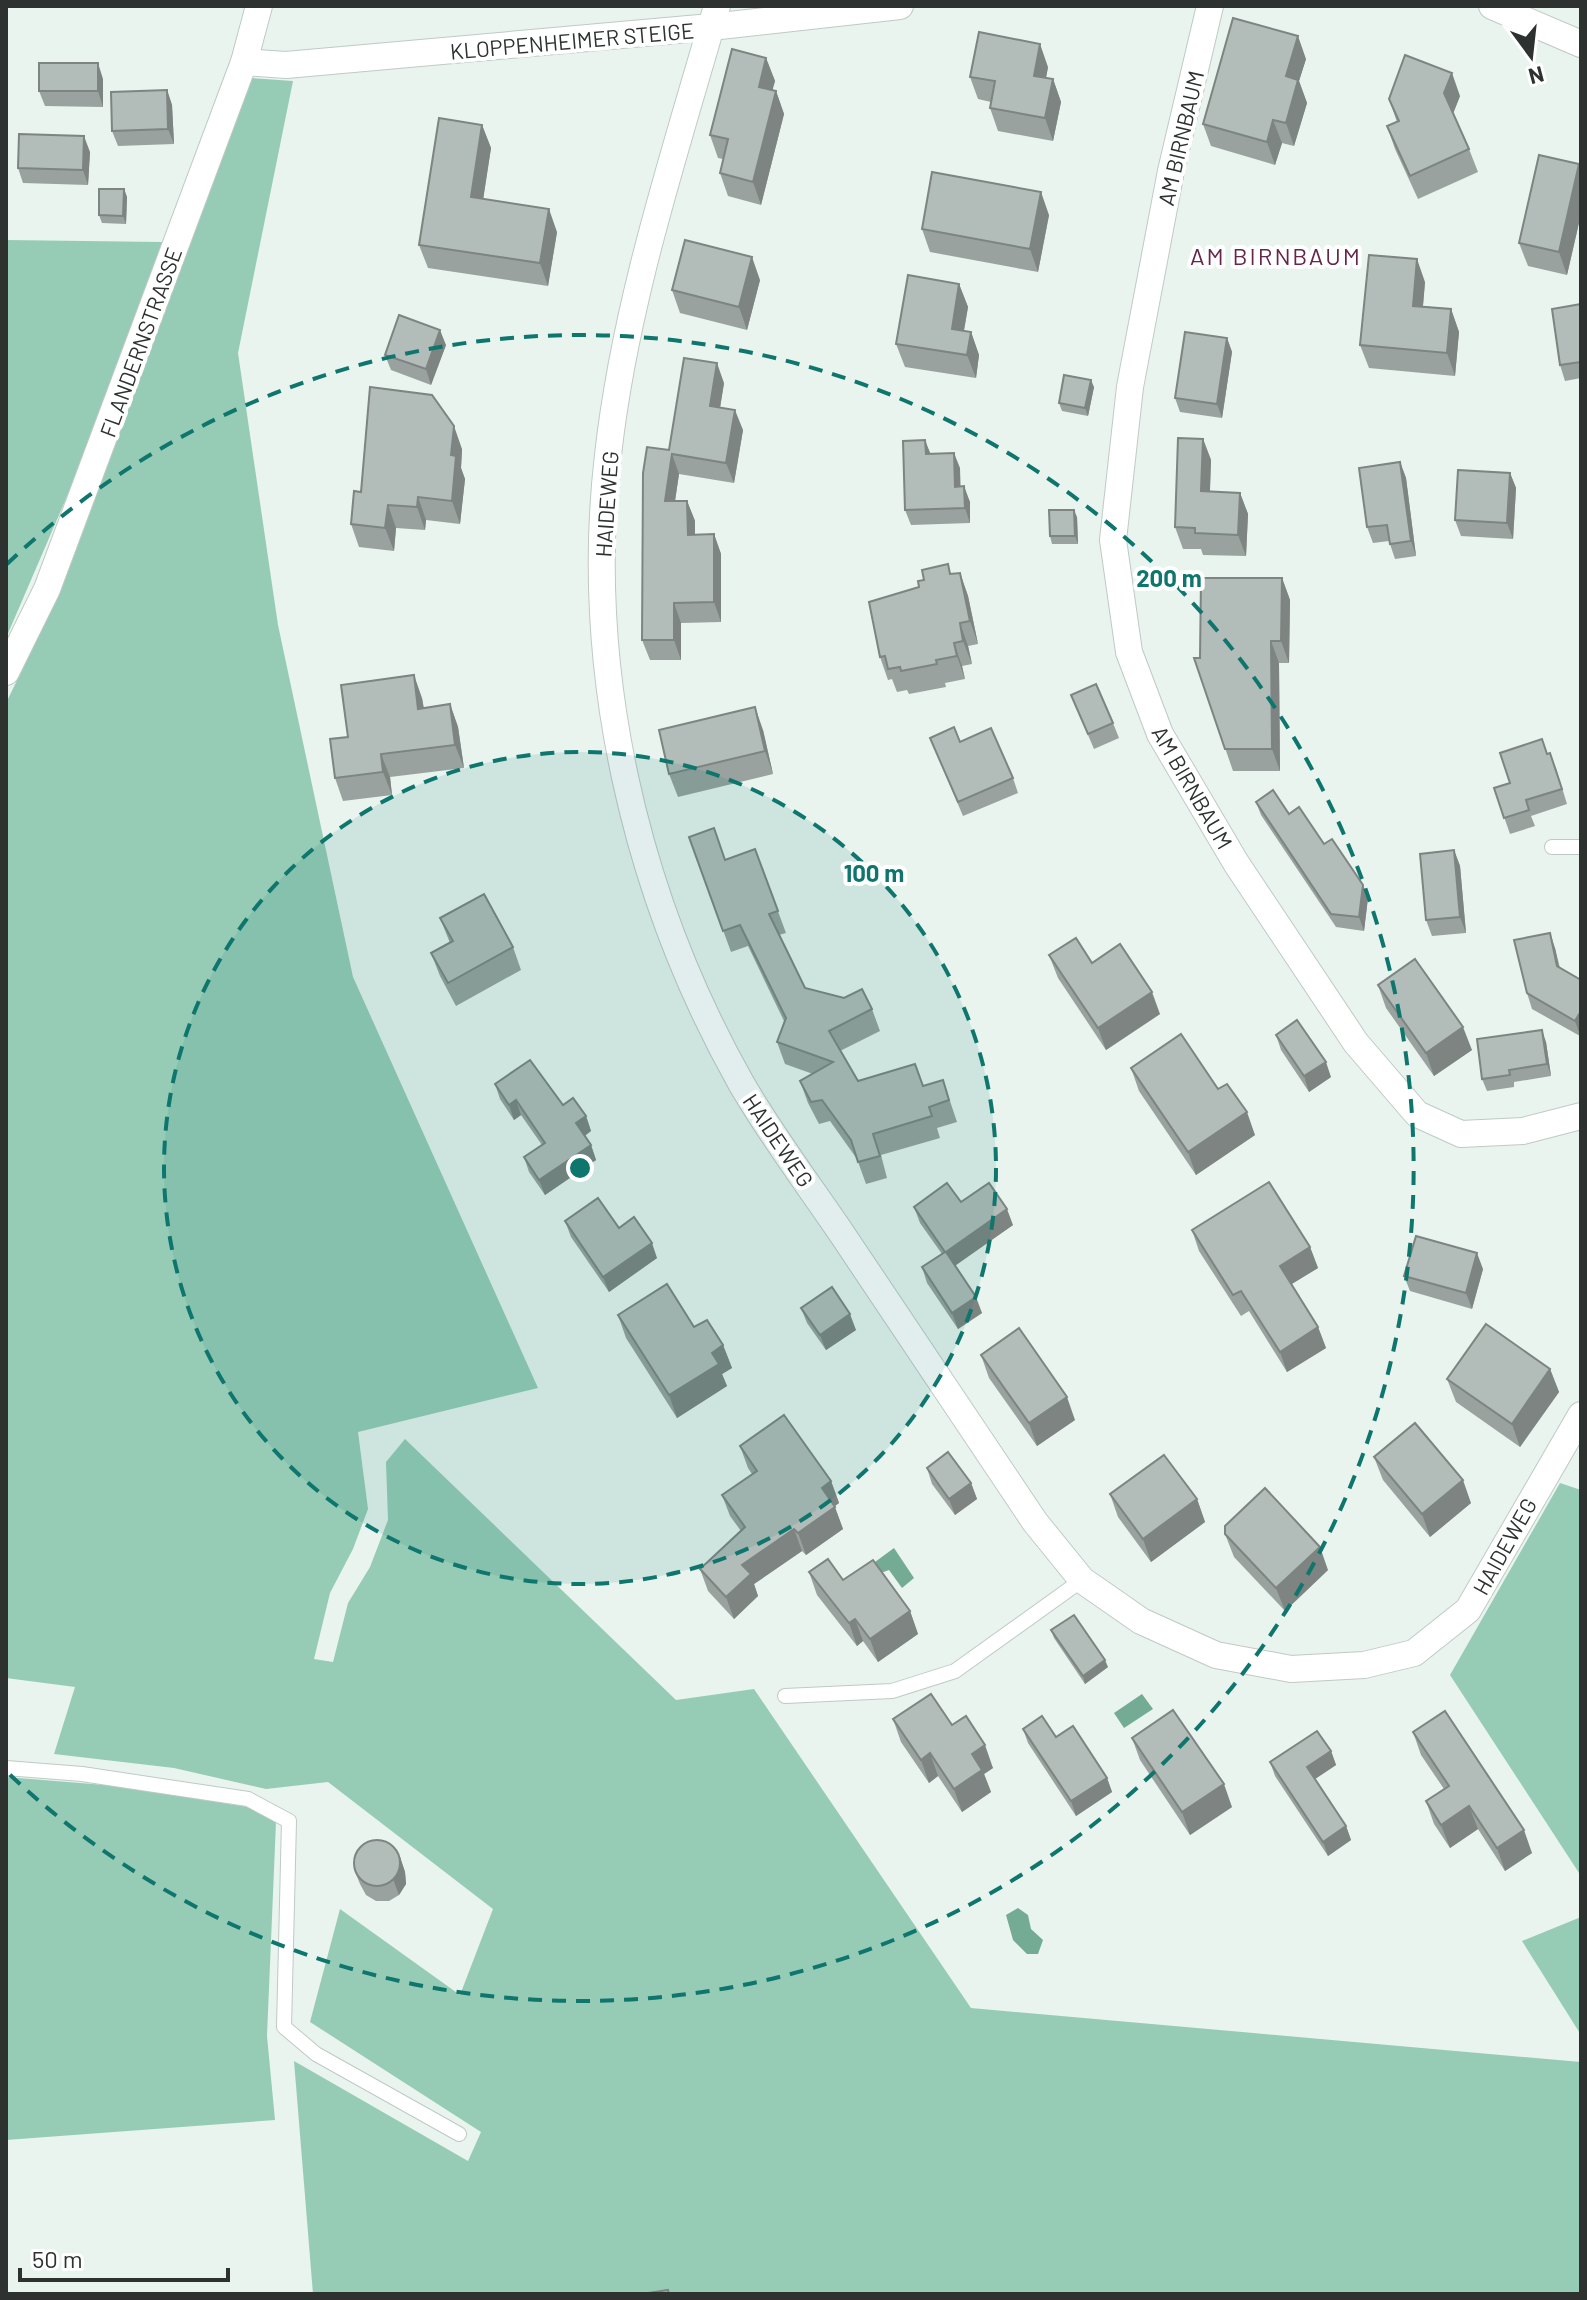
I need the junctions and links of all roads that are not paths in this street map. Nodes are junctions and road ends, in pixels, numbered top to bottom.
1 (259, 6) edge
2 (900, 6) edge
3 (1210, 6) edge
4 (1492, 6) edge
5 (714, 17) edge
6 (1581, 44) edge
7 (244, 62) junction
8 (6, 672) edge
9 (1552, 847) dead end
10 (1581, 847) edge
11 (1581, 1116) edge
12 (1581, 1415) edge
13 (1082, 1580) junction
14 (785, 1696) dead end
15 (6, 1768) edge
16 (459, 2134) dead end

1 - 7 street, FLANDERNSTRASSE
2 - 5 street, KLOPPENHEIMER STEIGE
3 - 11 street, AM BIRNBAUM
4 - 6 street
5 - 7 street, KLOPPENHEIMER STEIGE
5 - 13 street, HAIDEWEG
7 - 8 street, FLANDERNSTRASSE
9 - 10 lane
12 - 13 street, HAIDEWEG
13 - 14 lane
15 - 16 lane

